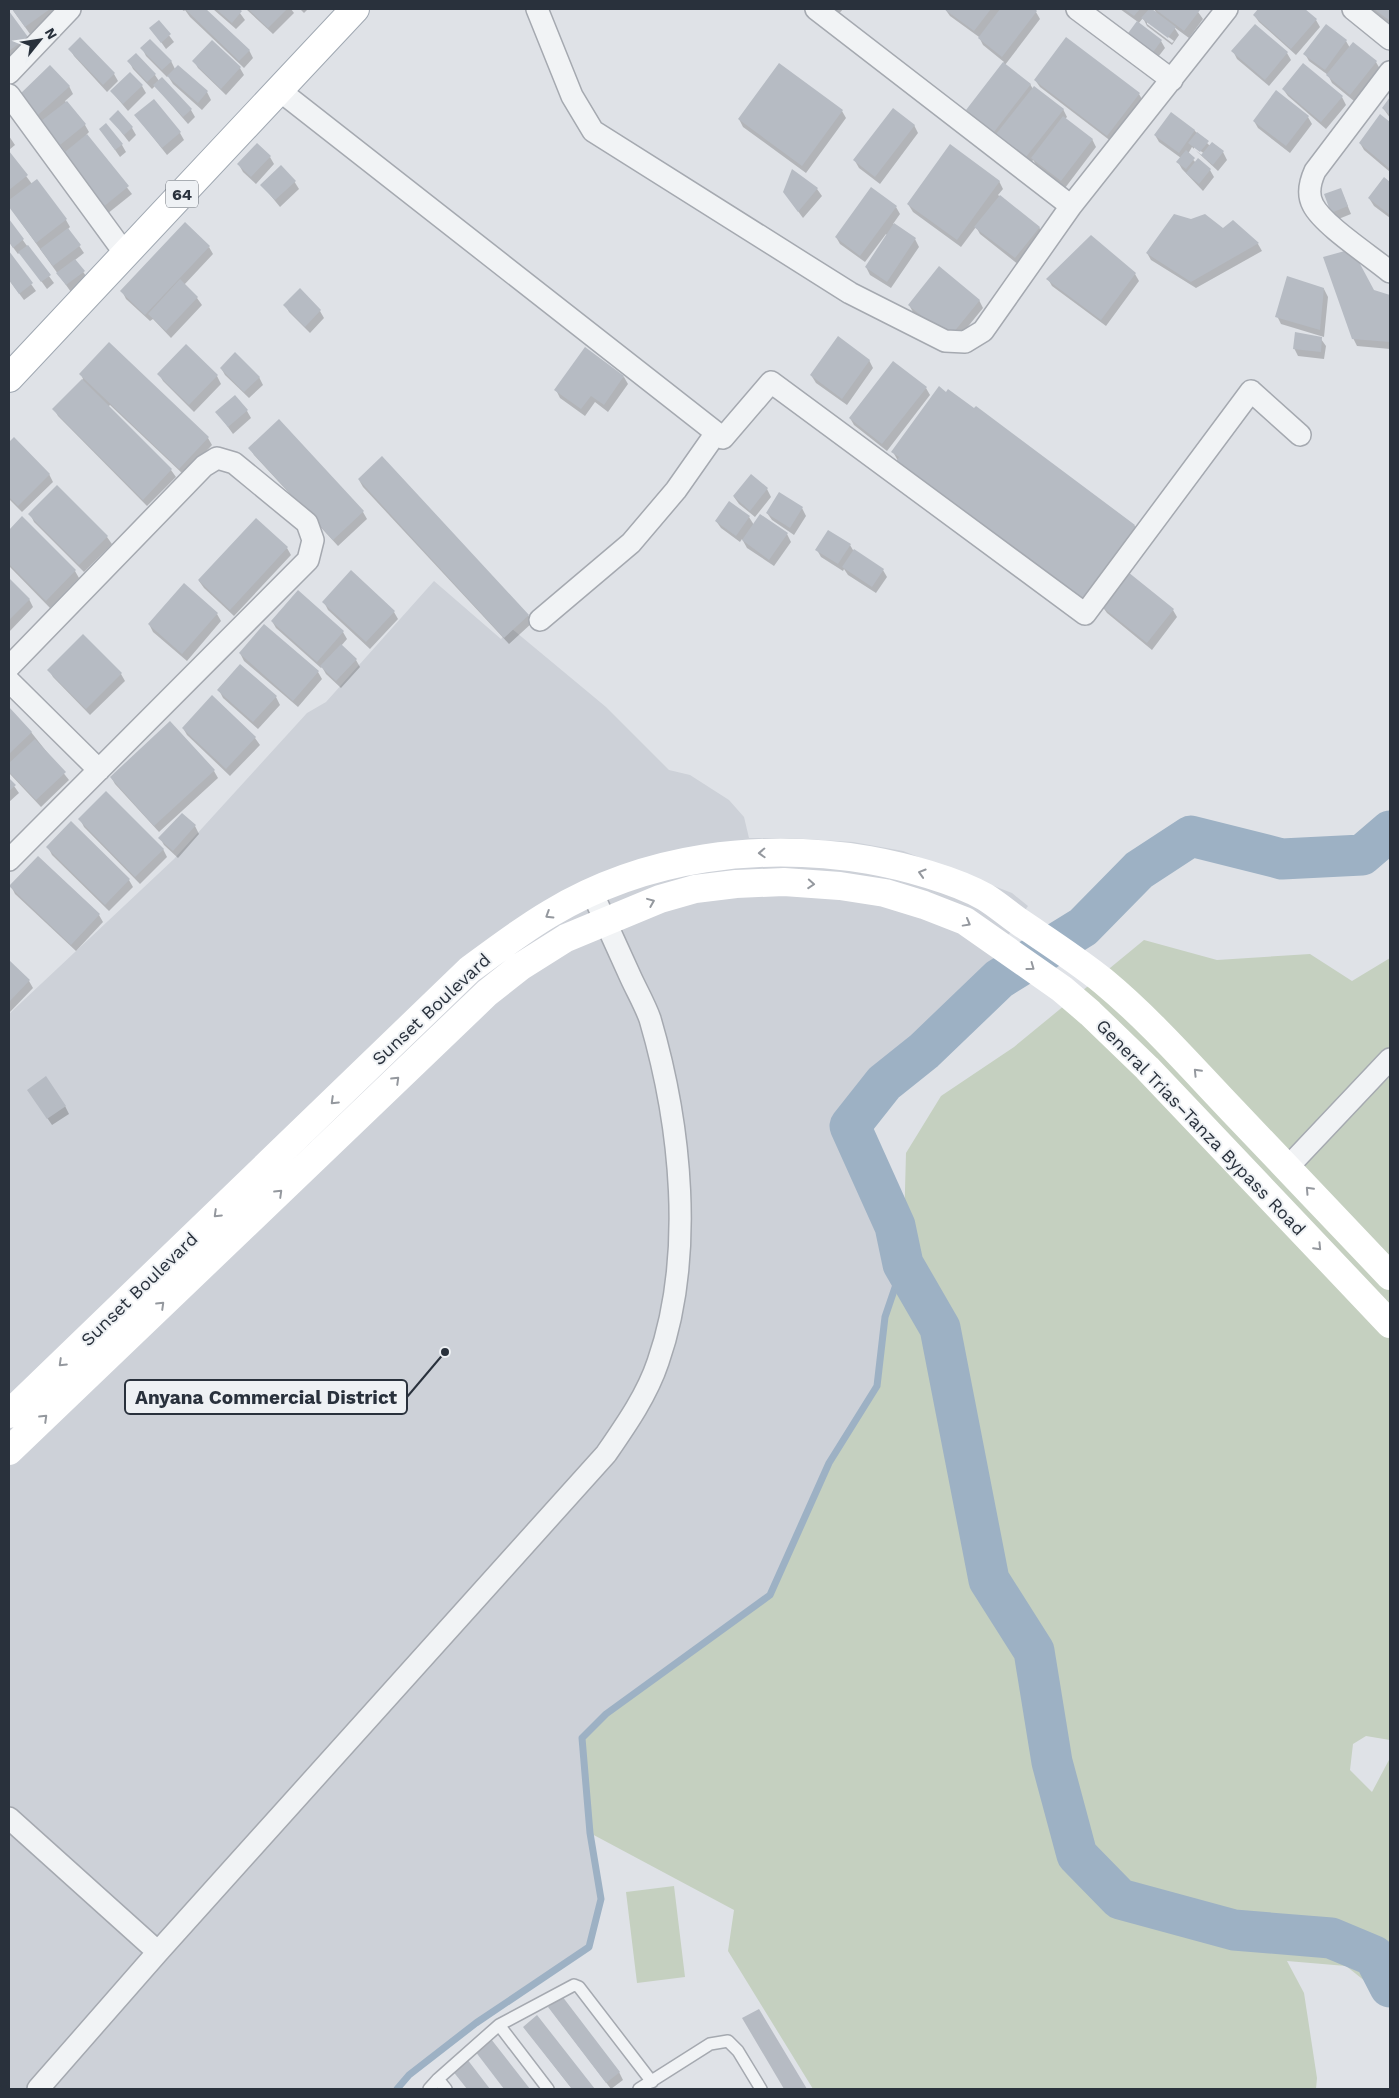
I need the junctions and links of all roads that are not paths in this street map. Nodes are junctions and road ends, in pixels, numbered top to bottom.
1 (70, 9) edge
2 (355, 9) edge
3 (537, 9) edge
4 (816, 9) edge
5 (1077, 9) edge
6 (1228, 9) edge
7 (1353, 9) edge
8 (1390, 39) edge
9 (9, 72) edge
10 (1390, 72) edge
11 (1172, 80) junction
12 (279, 90) junction
13 (9, 95) edge
14 (1071, 206) junction
15 (126, 254) junction
16 (1390, 272) edge
17 (9, 378) edge
18 (716, 433) junction
19 (1300, 435) dead end
20 (540, 620) dead end
21 (9, 666) edge
22 (9, 681) edge
23 (98, 770) junction
24 (9, 860) edge
25 (592, 892) junction
26 (605, 920) junction
27 (1017, 921) joint
28 (1000, 945) joint
29 (1390, 1058) edge
30 (1287, 1168) junction
31 (1390, 1276) edge
32 (1390, 1324) edge
33 (9, 1414) edge
34 (9, 1452) edge
35 (9, 1818) edge
36 (158, 1952) junction
37 (499, 2025) junction
38 (438, 2079) junction
39 (652, 2082) junction
40 (38, 2089) edge
41 (429, 2089) edge
42 (446, 2089) edge
43 (548, 2089) edge
44 (639, 2089) edge
45 (761, 2089) edge

1 - 9 street
2 - 12 main road, 64
3 - 14 street
4 - 14 street
5 - 11 street
6 - 11 street
7 - 8 street
10 - 16 street
11 - 14 street
12 - 15 main road, 64
12 - 18 street
13 - 15 street
15 - 17 main road, 64
18 - 19 street
18 - 20 street
21 - 23 street
22 - 23 street
23 - 24 street
25 - 26 street
27 -> 25 main road, Sunset Boulevard
25 -> 33 main road, Sunset Boulevard
26 -> 28 main road, Sunset Boulevard
34 -> 26 main road, Sunset Boulevard
26 - 36 street
30 -> 27 main road, General Trias–Tanza Bypass Road
28 -> 32 main road, General Trias–Tanza Bypass Road
29 - 30 street
31 -> 30 main road, General Trias–Tanza Bypass Road
35 - 36 street
36 - 40 street
37 - 38 lane
37 - 39 lane
37 - 43 lane
38 - 41 lane
38 - 42 lane
39 - 44 lane
39 - 45 lane

